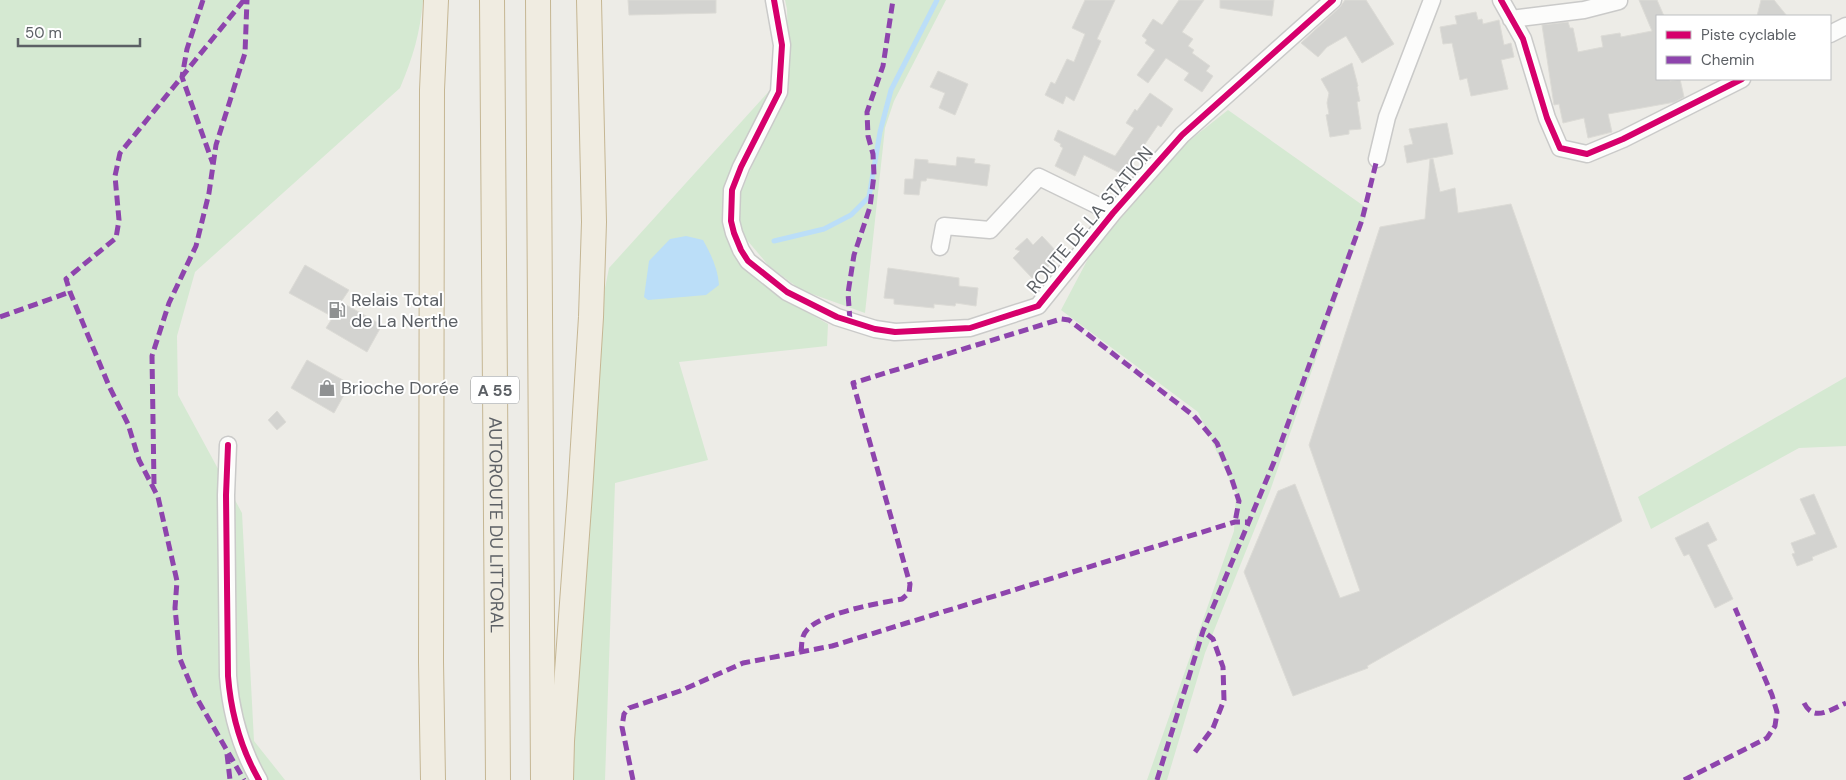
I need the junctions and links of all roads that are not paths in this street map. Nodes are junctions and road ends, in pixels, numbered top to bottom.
1 (436, 0) edge
2 (492, 0) edge
3 (538, 0) edge
4 (589, 0) edge
5 (774, 0) edge
6 (1333, 0) edge
7 (1432, 0) edge
8 (1501, 0) edge
9 (1619, 1) dead end
10 (1512, 19) junction
11 (1846, 26) edge
12 (1831, 34) edge
13 (1740, 80) edge
14 (1376, 159) dead end
15 (1113, 213) junction
16 (940, 247) dead end
17 (228, 445) dead end
18 (259, 780) edge
19 (433, 780) edge
20 (498, 780) edge
21 (543, 780) edge
22 (561, 780) edge

1 - 19 highway
2 - 20 highway, AUTOROUTE DU LITTORAL / A 55
3 - 21 highway, A 55
4 - 22 highway
5 - 15 street, ROUTE DE LA STATION
6 - 15 street, ROUTE DE LA STATION
7 - 14 street
8 - 10 street
9 - 10 street
10 - 13 street
11 - 12 street
15 - 16 street
17 - 18 street

